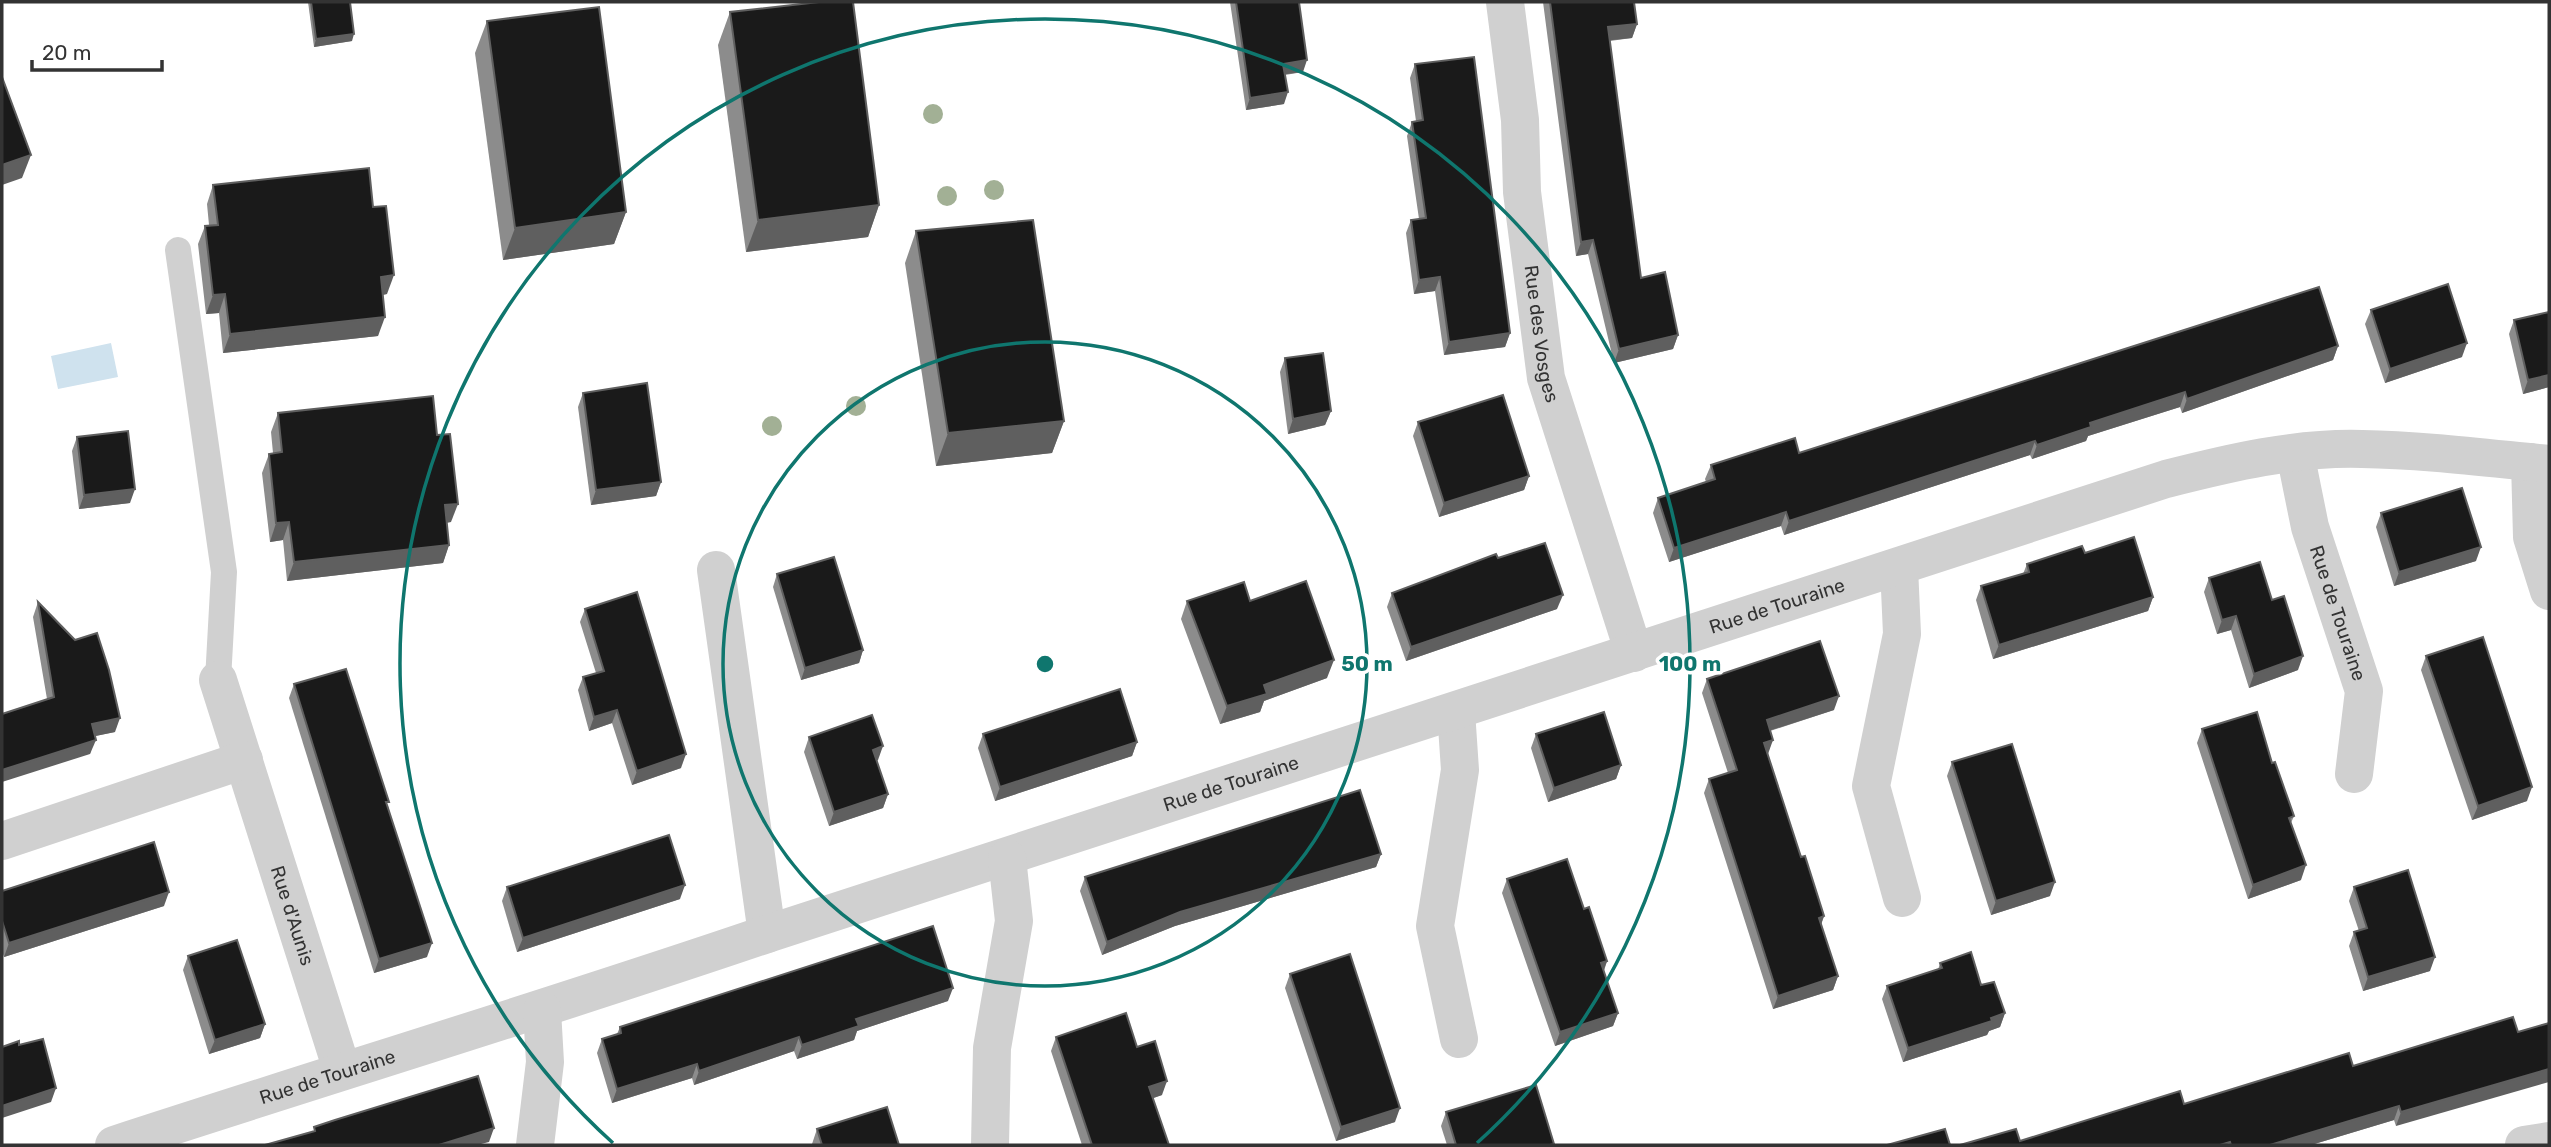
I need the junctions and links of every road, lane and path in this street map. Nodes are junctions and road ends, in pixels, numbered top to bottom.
1 (1505, 2) edge
2 (178, 250) dead end
3 (2295, 453) junction
4 (2540, 463) edge
5 (1899, 567) junction
6 (716, 570) dead end
7 (2549, 592) edge
8 (1634, 653) junction
9 (218, 680) joint
10 (1456, 711) junction
11 (244, 761) junction
12 (2354, 774) dead end
13 (2, 841) edge
14 (1007, 858) junction
15 (1902, 898) dead end
16 (767, 934) junction
17 (542, 1010) junction
18 (1459, 1039) dead end
19 (342, 1070) junction
20 (2549, 1140) edge
21 (114, 1145) edge
22 (535, 1145) edge
23 (990, 1145) edge
24 (2525, 1145) edge

1 - 8 street, Rue des Vosges
2 - 9 lane
3 - 4 street, Rue de Touraine
3 - 5 street, Rue de Touraine
3 - 12 street, Rue de Touraine
4 - 7 street, Rue de Touraine
5 - 8 street, Rue de Touraine
5 - 15 street
6 - 16 street
8 - 10 street, Rue de Touraine
9 - 11 street, Rue d'Aunis
10 - 14 street, Rue de Touraine
10 - 18 street
11 - 13 street
11 - 19 street, Rue d'Aunis
14 - 16 street, Rue de Touraine
14 - 23 street
16 - 17 street, Rue de Touraine
17 - 19 street, Rue de Touraine
17 - 22 street
19 - 21 street, Rue de Touraine
20 - 24 street

